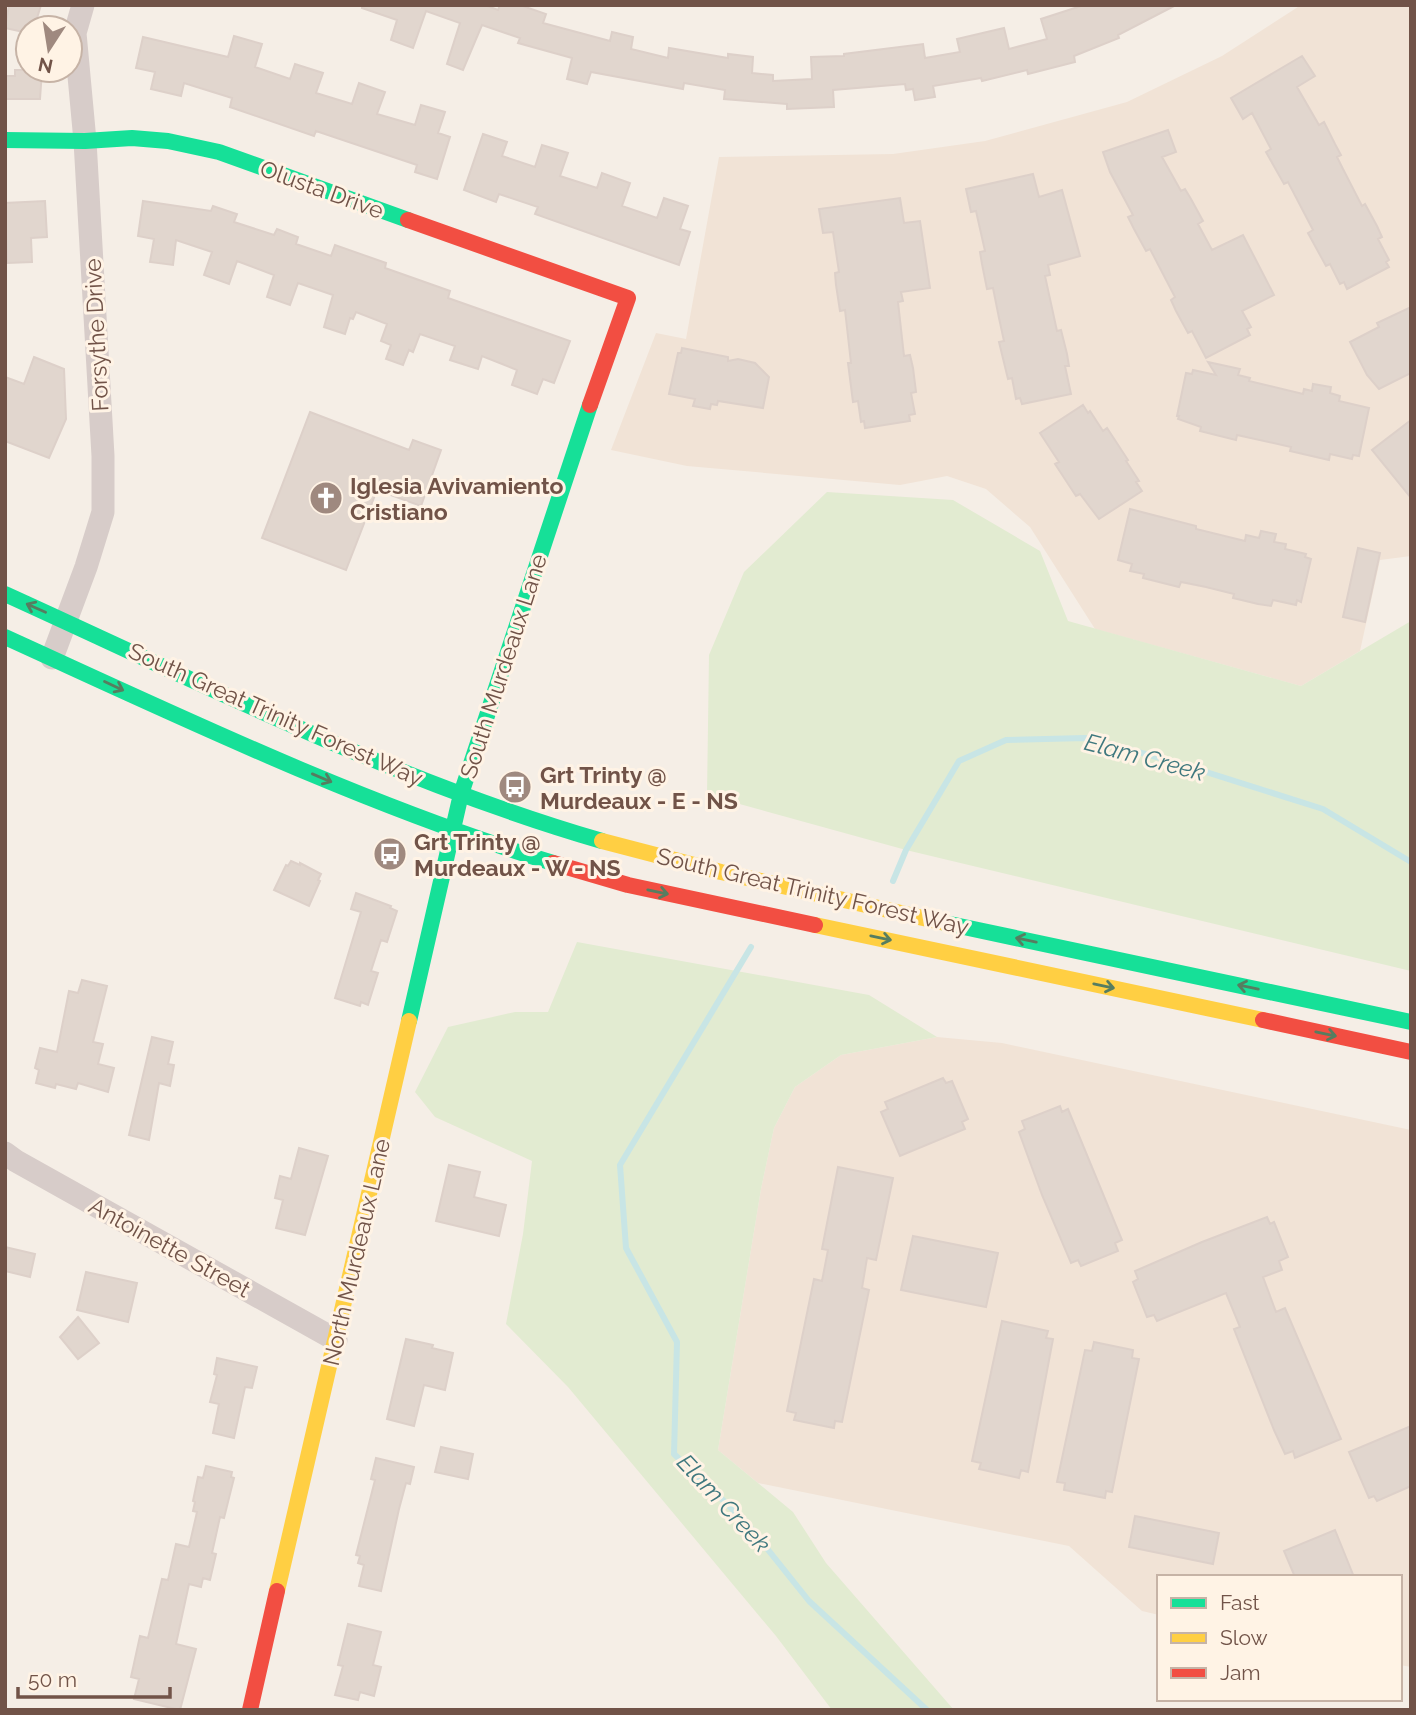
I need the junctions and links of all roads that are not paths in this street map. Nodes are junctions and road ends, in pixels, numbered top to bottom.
1 (83, 5) edge
2 (5, 140) edge
3 (86, 141) junction
4 (628, 299) joint
5 (5, 594) edge
6 (67, 622) junction
7 (5, 636) edge
8 (52, 658) junction
9 (461, 794) junction
10 (452, 830) junction
11 (1411, 1022) edge
12 (1411, 1052) edge
13 (5, 1153) edge
14 (336, 1339) junction
15 (250, 1710) edge

1 - 3 street, Forsythe Drive
2 - 3 main road, Olusta Drive
3 - 4 main road, Olusta Drive
3 - 6 street, Forsythe Drive
4 - 9 main road, South Murdeaux Lane
6 -> 5 main road, South Great Trinity Forest Way
6 - 8 street, Forsythe Drive
6 - 9 main road, South Great Trinity Forest Way
7 - 8 main road, South Great Trinity Forest Way
8 -> 10 main road, South Great Trinity Forest Way
9 - 10 main road, North Murdeaux Lane
11 -> 9 main road, South Great Trinity Forest Way
10 -> 12 main road, South Great Trinity Forest Way
10 - 14 main road, North Murdeaux Lane
13 - 14 street, Antoinette Street
14 - 15 main road, North Murdeaux Lane

